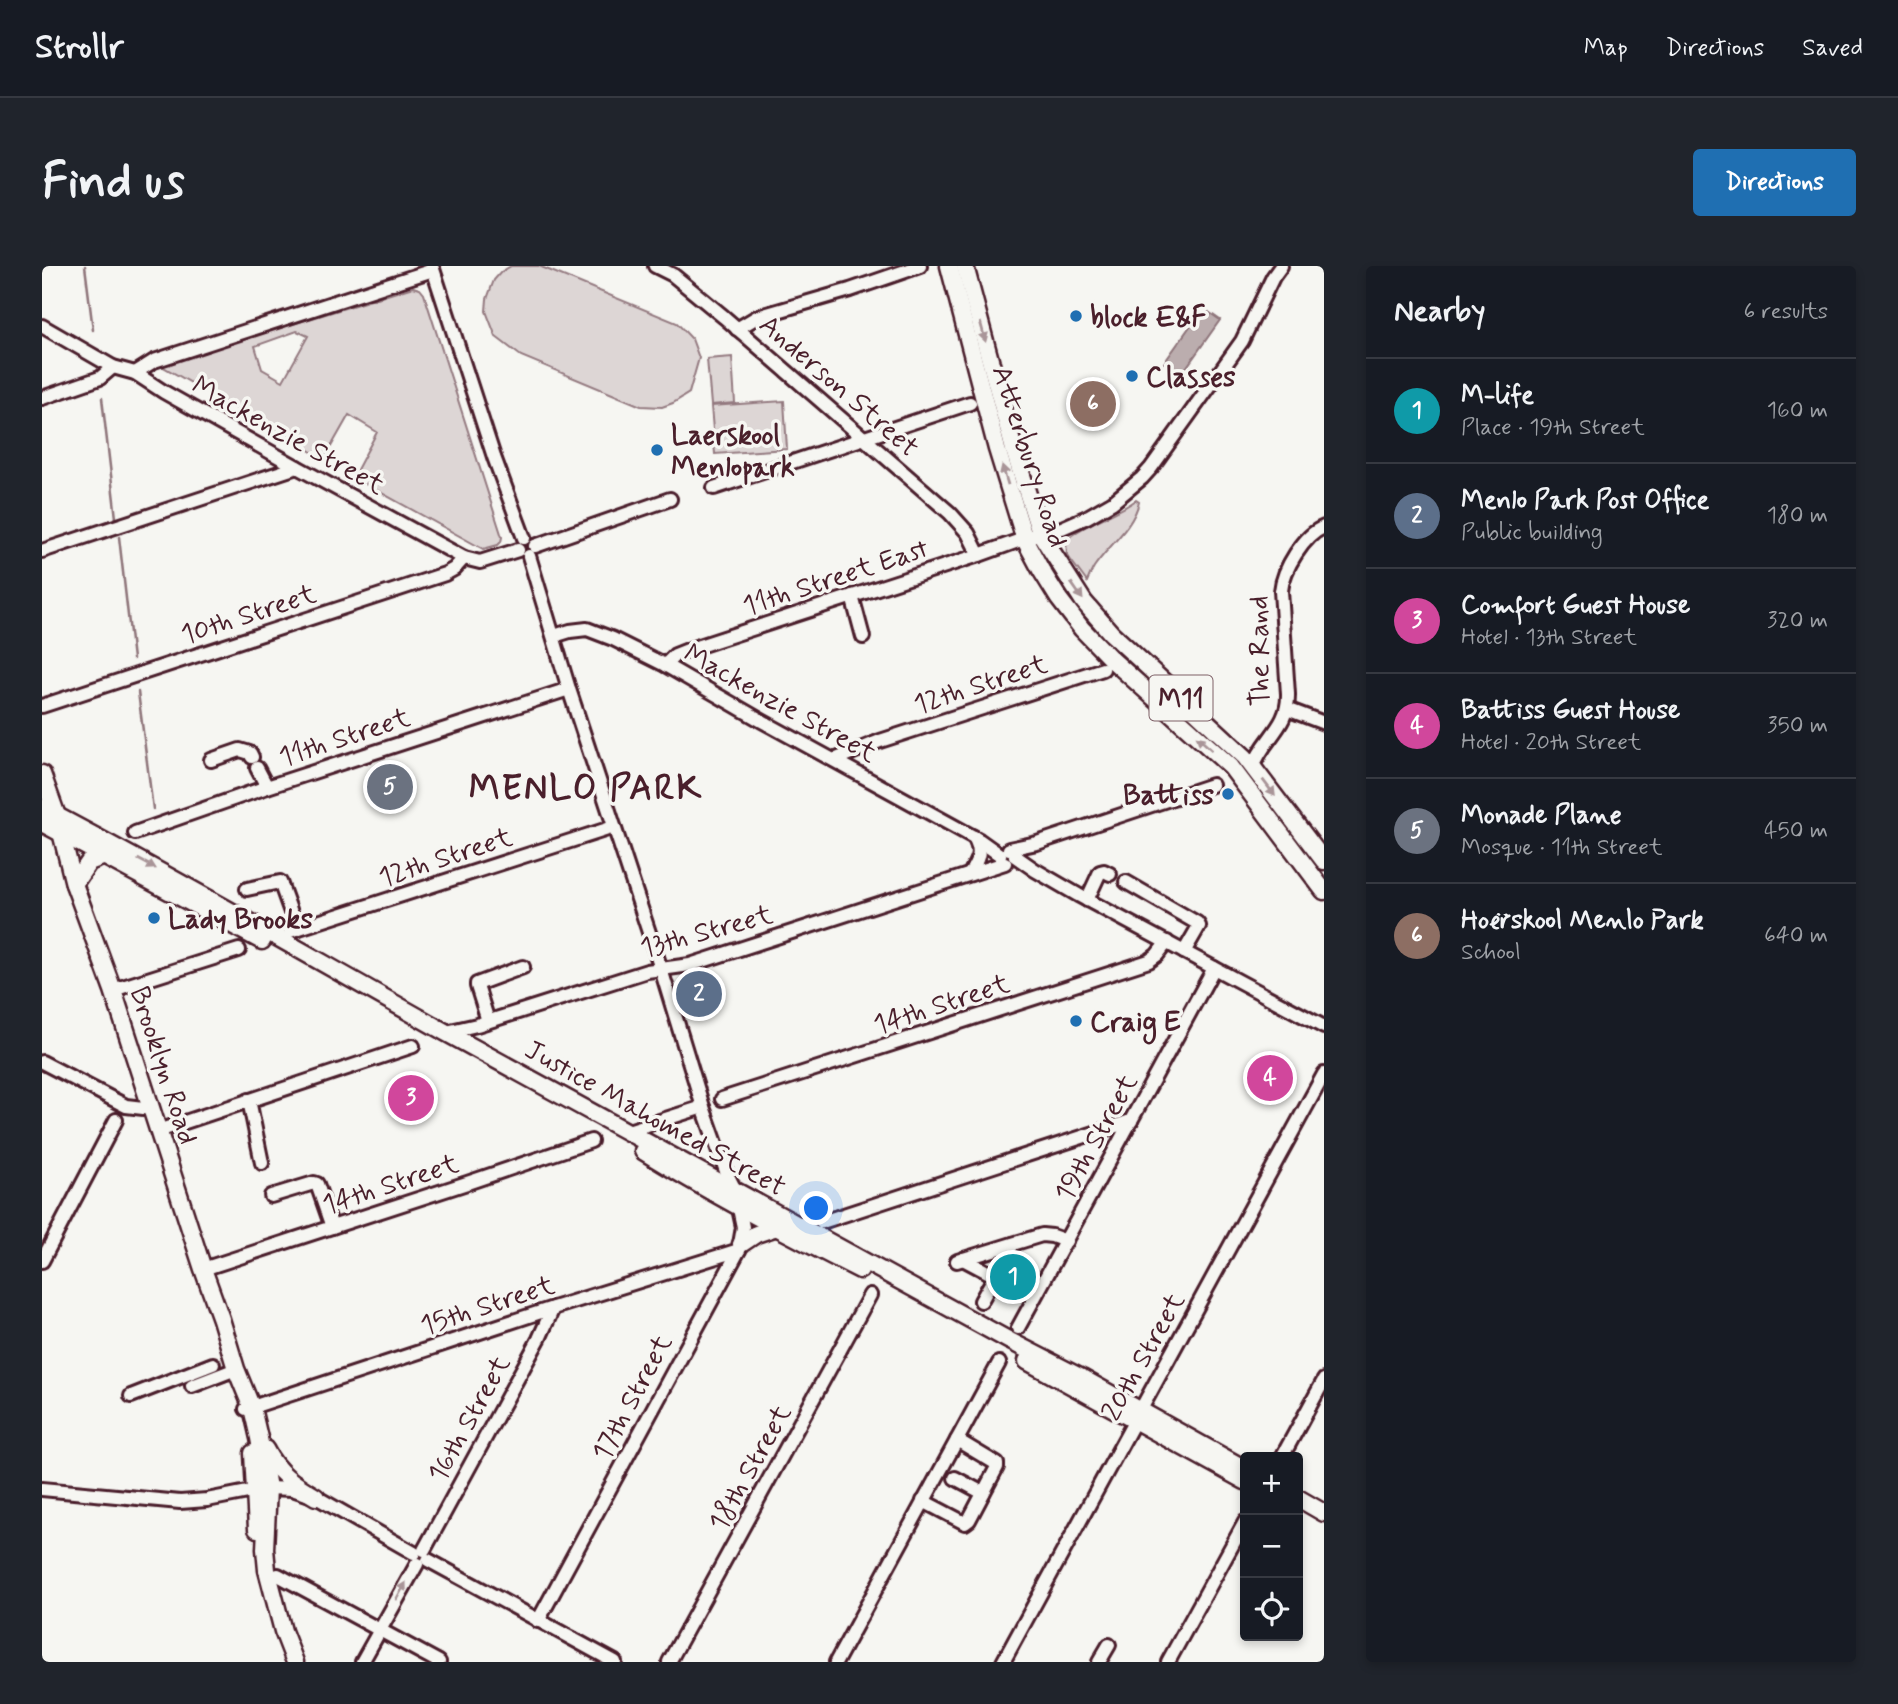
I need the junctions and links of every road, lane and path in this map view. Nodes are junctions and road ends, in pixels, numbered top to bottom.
1 (655, 266) edge
2 (920, 266) edge
3 (949, 266) edge
4 (965, 266) edge
5 (1281, 266) edge
6 (432, 268) edge
7 (42, 326) edge
8 (737, 329) junction
9 (113, 367) junction
10 (135, 373) junction
11 (42, 398) edge
12 (970, 403) dead end
13 (862, 438) junction
14 (297, 467) junction
15 (714, 488) dead end
16 (670, 499) dead end
17 (1324, 527) edge
18 (1032, 536) junction
19 (527, 547) junction
20 (42, 551) edge
21 (979, 555) junction
22 (464, 558) junction
23 (852, 596) junction
24 (554, 636) junction
25 (863, 637) dead end
26 (665, 665) junction
27 (1103, 669) dead end
28 (569, 689) junction
29 (42, 706) edge
30 (1287, 709) junction
31 (1324, 723) edge
32 (1265, 742) junction
33 (1238, 751) junction
34 (211, 760) dead end
35 (834, 760) junction
36 (1253, 767) junction
37 (42, 774) edge
38 (1212, 785) dead end
39 (267, 787) junction
40 (42, 808) edge
41 (50, 820) edge
42 (614, 827) junction
43 (135, 833) dead end
44 (62, 834) junction
45 (976, 838) junction
46 (1039, 842) junction
47 (105, 856) junction
48 (1007, 856) junction
49 (1324, 861) edge
50 (1034, 869) junction
51 (973, 872) junction
52 (1110, 874) dead end
53 (1126, 882) dead end
54 (74, 884) junction
55 (247, 889) dead end
56 (1324, 891) edge
57 (1087, 900) junction
58 (1167, 942) junction
59 (239, 950) dead end
60 (1184, 952) junction
61 (523, 967) dead end
62 (1214, 968) junction
63 (661, 969) junction
64 (113, 990) junction
65 (483, 1023) junction
66 (1324, 1027) edge
67 (446, 1032) junction
68 (413, 1046) dead end
69 (42, 1062) edge
70 (1324, 1074) edge
71 (722, 1099) dead end
72 (249, 1100) junction
73 (703, 1107) junction
74 (152, 1109) junction
75 (116, 1120) dead end
76 (1131, 1121) junction
77 (158, 1131) junction
78 (628, 1131) junction
79 (591, 1141) dead end
80 (262, 1163) dead end
81 (271, 1196) dead end
82 (736, 1198) junction
83 (822, 1222) dead end
84 (332, 1227) junction
85 (777, 1227) junction
86 (1066, 1241) junction
87 (1013, 1244) junction
88 (740, 1247) junction
89 (42, 1261) edge
90 (203, 1269) junction
91 (995, 1276) junction
92 (870, 1295) dead end
93 (981, 1301) dead end
94 (553, 1308) junction
95 (1018, 1328) dead end
96 (999, 1363) dead end
97 (213, 1364) dead end
98 (237, 1370) junction
99 (195, 1380) junction
100 (1324, 1380) edge
101 (131, 1396) dead end
102 (248, 1409) junction
103 (1138, 1415) junction
104 (260, 1438) junction
105 (957, 1440) junction
106 (1285, 1452) edge
107 (1240, 1466) edge
108 (955, 1478) dead end
109 (1240, 1478) edge
110 (42, 1489) edge
111 (261, 1489) junction
112 (983, 1493) junction
113 (316, 1497) junction
114 (923, 1501) junction
115 (1303, 1501) edge
116 (1303, 1513) edge
117 (1324, 1513) edge
118 (1324, 1524) edge
119 (1240, 1531) edge
120 (421, 1557) junction
121 (278, 1575) dead end
122 (538, 1620) junction
123 (380, 1630) junction
124 (1109, 1645) dead end
125 (285, 1662) edge
126 (295, 1662) edge
127 (362, 1662) edge
128 (439, 1662) edge
129 (615, 1662) edge
130 (669, 1662) edge
131 (836, 1662) edge
132 (1003, 1662) edge
133 (1099, 1662) edge
134 (1168, 1662) edge

1 - 8 street, Anderson Street
2 - 8 street
18 -> 3 main road, Atterbury Road / M11
4 -> 18 main road, Atterbury Road / M11
5 - 18 street, 11th Street East
6 - 10 street
6 - 19 street
7 - 9 street, Mackenzie Street
8 - 13 street, Anderson Street
9 - 10 street, Mackenzie Street
9 - 11 street
10 - 14 street, Mackenzie Street
12 - 13 street
13 - 15 street
13 - 21 street, Anderson Street
14 - 20 street
14 - 22 street, Mackenzie Street
16 - 19 street
17 - 30 street, The Rand
18 - 21 street, 11th Street East
18 -> 33 main road, Atterbury Road / M11
56 -> 18 main road, Atterbury Road / M11
19 - 22 street
19 - 24 street
21 - 23 street, 11th Street East
22 - 29 street, 10th Street
23 - 25 street
23 - 26 street, 11th Street East
24 - 26 street, Mackenzie Street
24 - 28 street
26 - 35 street, Mackenzie Street
27 - 35 street, 12th Street
28 - 39 street, 11th Street
28 - 42 street
30 - 31 street
30 - 32 street, The Rand
32 - 33 street, The Rand
32 - 36 street, The Rand
33 - 36 main road, Atterbury Road / M11
34 - 39 street
35 - 45 street, Mackenzie Street
36 -> 49 main road, Atterbury Road / M11
37 - 41 main road, Brooklyn Road
38 - 46 street, 13th Street
39 - 43 street, 11th Street
40 - 41 main road, Justice Mahomed Street
41 - 44 main road, Brooklyn Road
41 -> 67 main road, Justice Mahomed Street
42 - 55 street, 12th Street
42 - 63 street
44 - 47 main road, Justice Mahomed Street
44 - 54 main road, Brooklyn Road
45 - 48 street, Mackenzie Street
45 - 51 street
46 - 48 street, 13th Street
46 - 50 street
47 - 54 main road
47 - 82 main road, Justice Mahomed Street
48 - 50 street, Mackenzie Street
48 - 51 street, 13th Street
50 - 57 street, Mackenzie Street
51 - 63 street, 13th Street
52 - 57 street
53 - 60 street
54 - 64 main road, Brooklyn Road
57 - 58 street, Mackenzie Street
58 - 60 street, Mackenzie Street
58 - 71 street, 14th Street
59 - 64 street
60 - 62 street, Mackenzie Street
61 - 65 street
62 - 66 street, Mackenzie Street
62 - 76 street, 19th Street
63 - 65 street, 13th Street
63 - 73 street
64 - 74 main road, Brooklyn Road
65 - 67 street, 13th Street
67 - 78 main road, Justice Mahomed Street
68 - 72 street
69 - 74 street
70 - 103 street, 20th Street
72 - 77 street
72 - 80 street
73 - 78 street
73 - 82 street
74 - 77 main road, Brooklyn Road
75 - 89 street
76 - 83 street
76 - 86 street, 19th Street
77 - 90 main road, Brooklyn Road
78 - 82 main road, Justice Mahomed Street
79 - 84 street, 14th Street
81 - 84 street
82 - 85 main road, Justice Mahomed Street
82 - 88 street
82 - 103 main road, Justice Mahomed Street
84 - 90 street, 14th Street
85 - 88 main road
85 - 103 main road, Justice Mahomed Street
86 - 87 street
86 - 95 street, 19th Street
87 - 91 street
87 - 91 street
88 - 94 street, 15th Street
88 - 122 street, 17th Street
90 - 98 main road, Brooklyn Road
91 - 93 street
92 - 130 street, 18th Street
94 - 102 street, 15th Street
94 - 120 street, 16th Street
96 - 105 street
97 - 99 street
98 - 99 street
98 - 102 main road, Brooklyn Road
99 - 101 street
100 - 106 street
102 - 104 main road, Brooklyn Road
102 - 111 main road, Brooklyn Road
103 - 107 main road, Justice Mahomed Street
103 - 109 main road, Justice Mahomed Street
103 - 132 street, 20th Street
104 - 111 main road, Brooklyn Road
104 - 113 main road
105 - 112 street
105 - 114 street
108 - 112 street
110 - 111 street
111 - 113 street
111 - 125 main road
111 - 126 main road
112 - 114 street
113 - 120 street
114 - 131 street
115 - 117 main road
116 - 118 main road
119 - 134 street
120 - 122 street
123 -> 120 street, 16th Street
121 - 123 street
122 - 129 street
123 - 127 street, 16th Street
123 - 128 street
124 - 133 street

